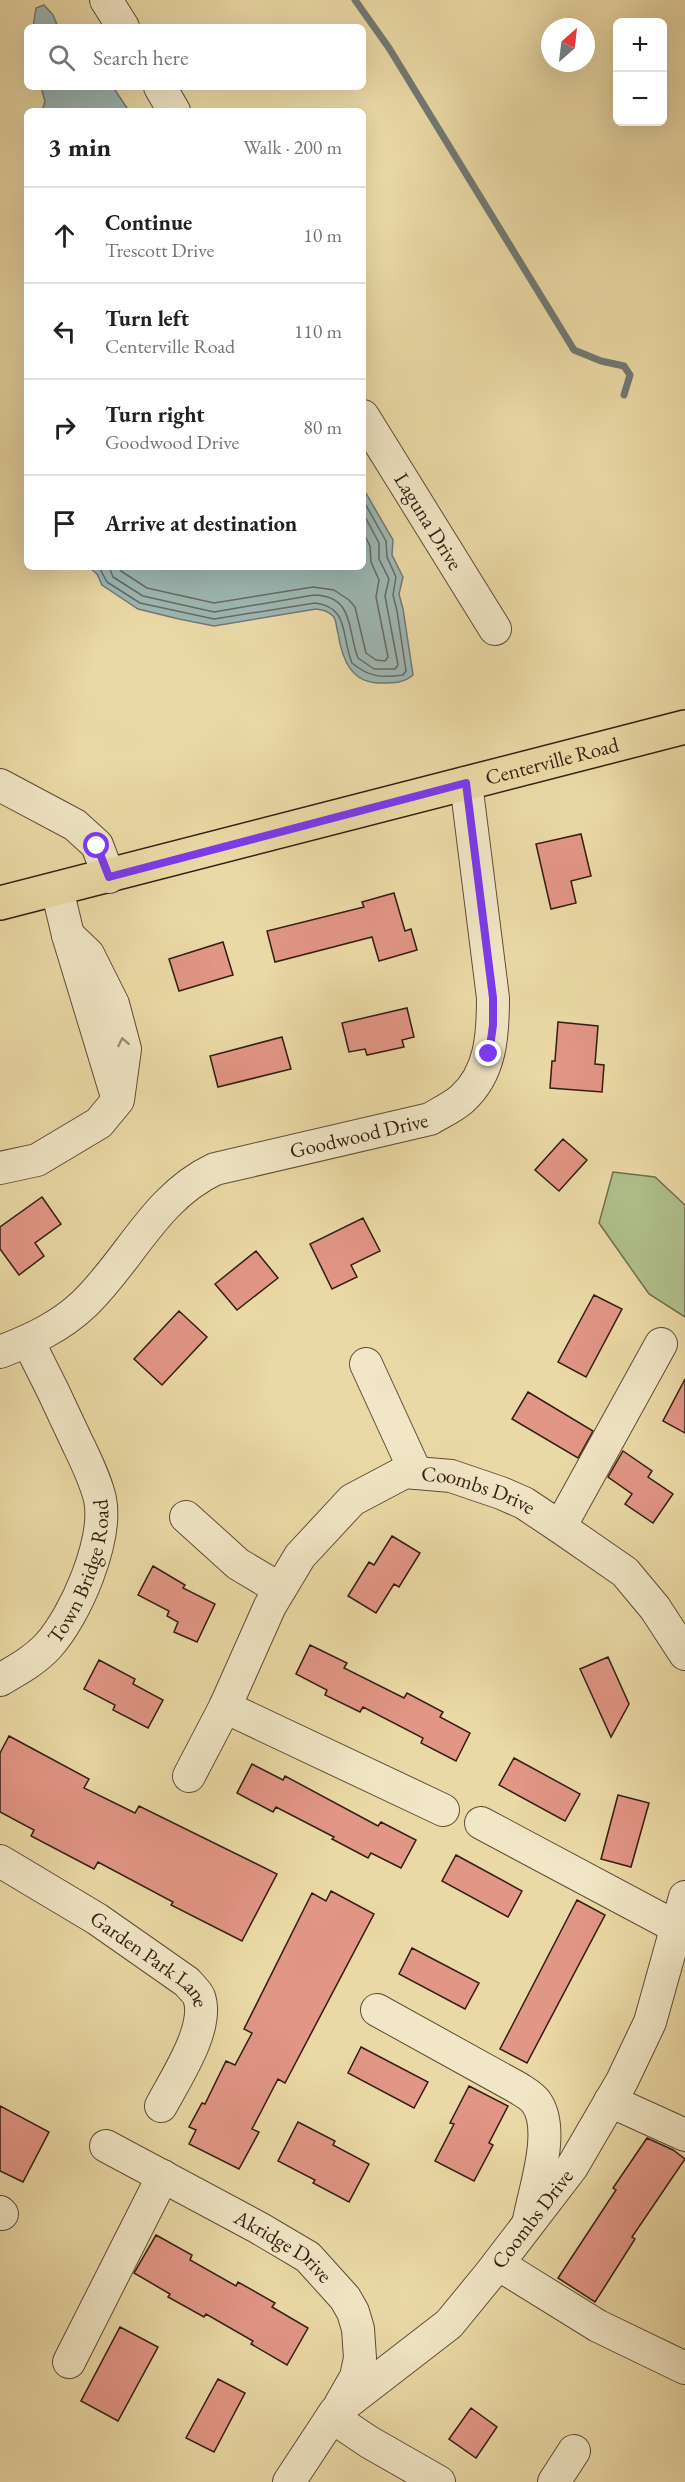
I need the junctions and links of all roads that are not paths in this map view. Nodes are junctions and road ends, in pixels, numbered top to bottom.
1 (106, 0) edge
2 (121, 24) edge
3 (162, 90) edge
4 (172, 108) edge
5 (366, 421) edge
6 (495, 629) dead end
7 (685, 727) edge
8 (466, 783) junction
9 (0, 785) edge
10 (109, 877) junction
11 (57, 889) junction
12 (0, 903) edge
13 (0, 1168) edge
14 (661, 1344) dead end
15 (14, 1347) edge
16 (366, 1364) dead end
17 (416, 1473) junction
18 (186, 1517) dead end
19 (560, 1527) junction
20 (280, 1588) junction
21 (685, 1654) edge
22 (0, 1680) edge
23 (225, 1707) junction
24 (189, 1776) dead end
25 (443, 1810) dead end
26 (481, 1823) dead end
27 (0, 1861) edge
28 (685, 1897) edge
29 (676, 1927) junction
30 (377, 2010) dead end
31 (610, 2102) junction
32 (161, 2106) dead end
33 (685, 2135) edge
34 (106, 2145) dead end
35 (163, 2176) junction
36 (528, 2226) junction
37 (498, 2264) junction
38 (69, 2362) dead end
39 (685, 2368) edge
40 (334, 2415) junction
41 (574, 2451) dead end
42 (289, 2482) edge
43 (439, 2482) edge
44 (554, 2482) edge

1 - 2 street
3 - 4 street
5 - 6 street, Laguna Drive
7 - 8 main road, Centerville Road
8 - 10 main road, Centerville Road
8 - 15 street, Goodwood Drive
9 - 10 street
10 - 11 main road, Centerville Road
11 - 12 main road, Centerville Road
11 - 13 street
14 - 19 street
15 - 22 street, Town Bridge Road
16 - 17 street
17 - 19 street, Coombs Drive
17 - 20 street, Coombs Drive
18 - 20 street
19 - 21 street, Coombs Drive
20 - 23 street, Coombs Drive
23 - 24 street, Coombs Drive
23 - 25 street
26 - 29 street
27 - 32 street, Garden Park Lane
28 - 29 street, Coombs Drive
29 - 31 street, Coombs Drive
30 - 36 street
31 - 33 street
31 - 36 street, Coombs Drive
34 - 35 street, Akridge Drive
35 - 38 street
35 - 40 street, Akridge Drive
36 - 37 street, Coombs Drive
37 - 39 street
37 - 40 street, Coombs Drive
40 - 42 street, Coombs Drive
40 - 43 street
41 - 44 street

